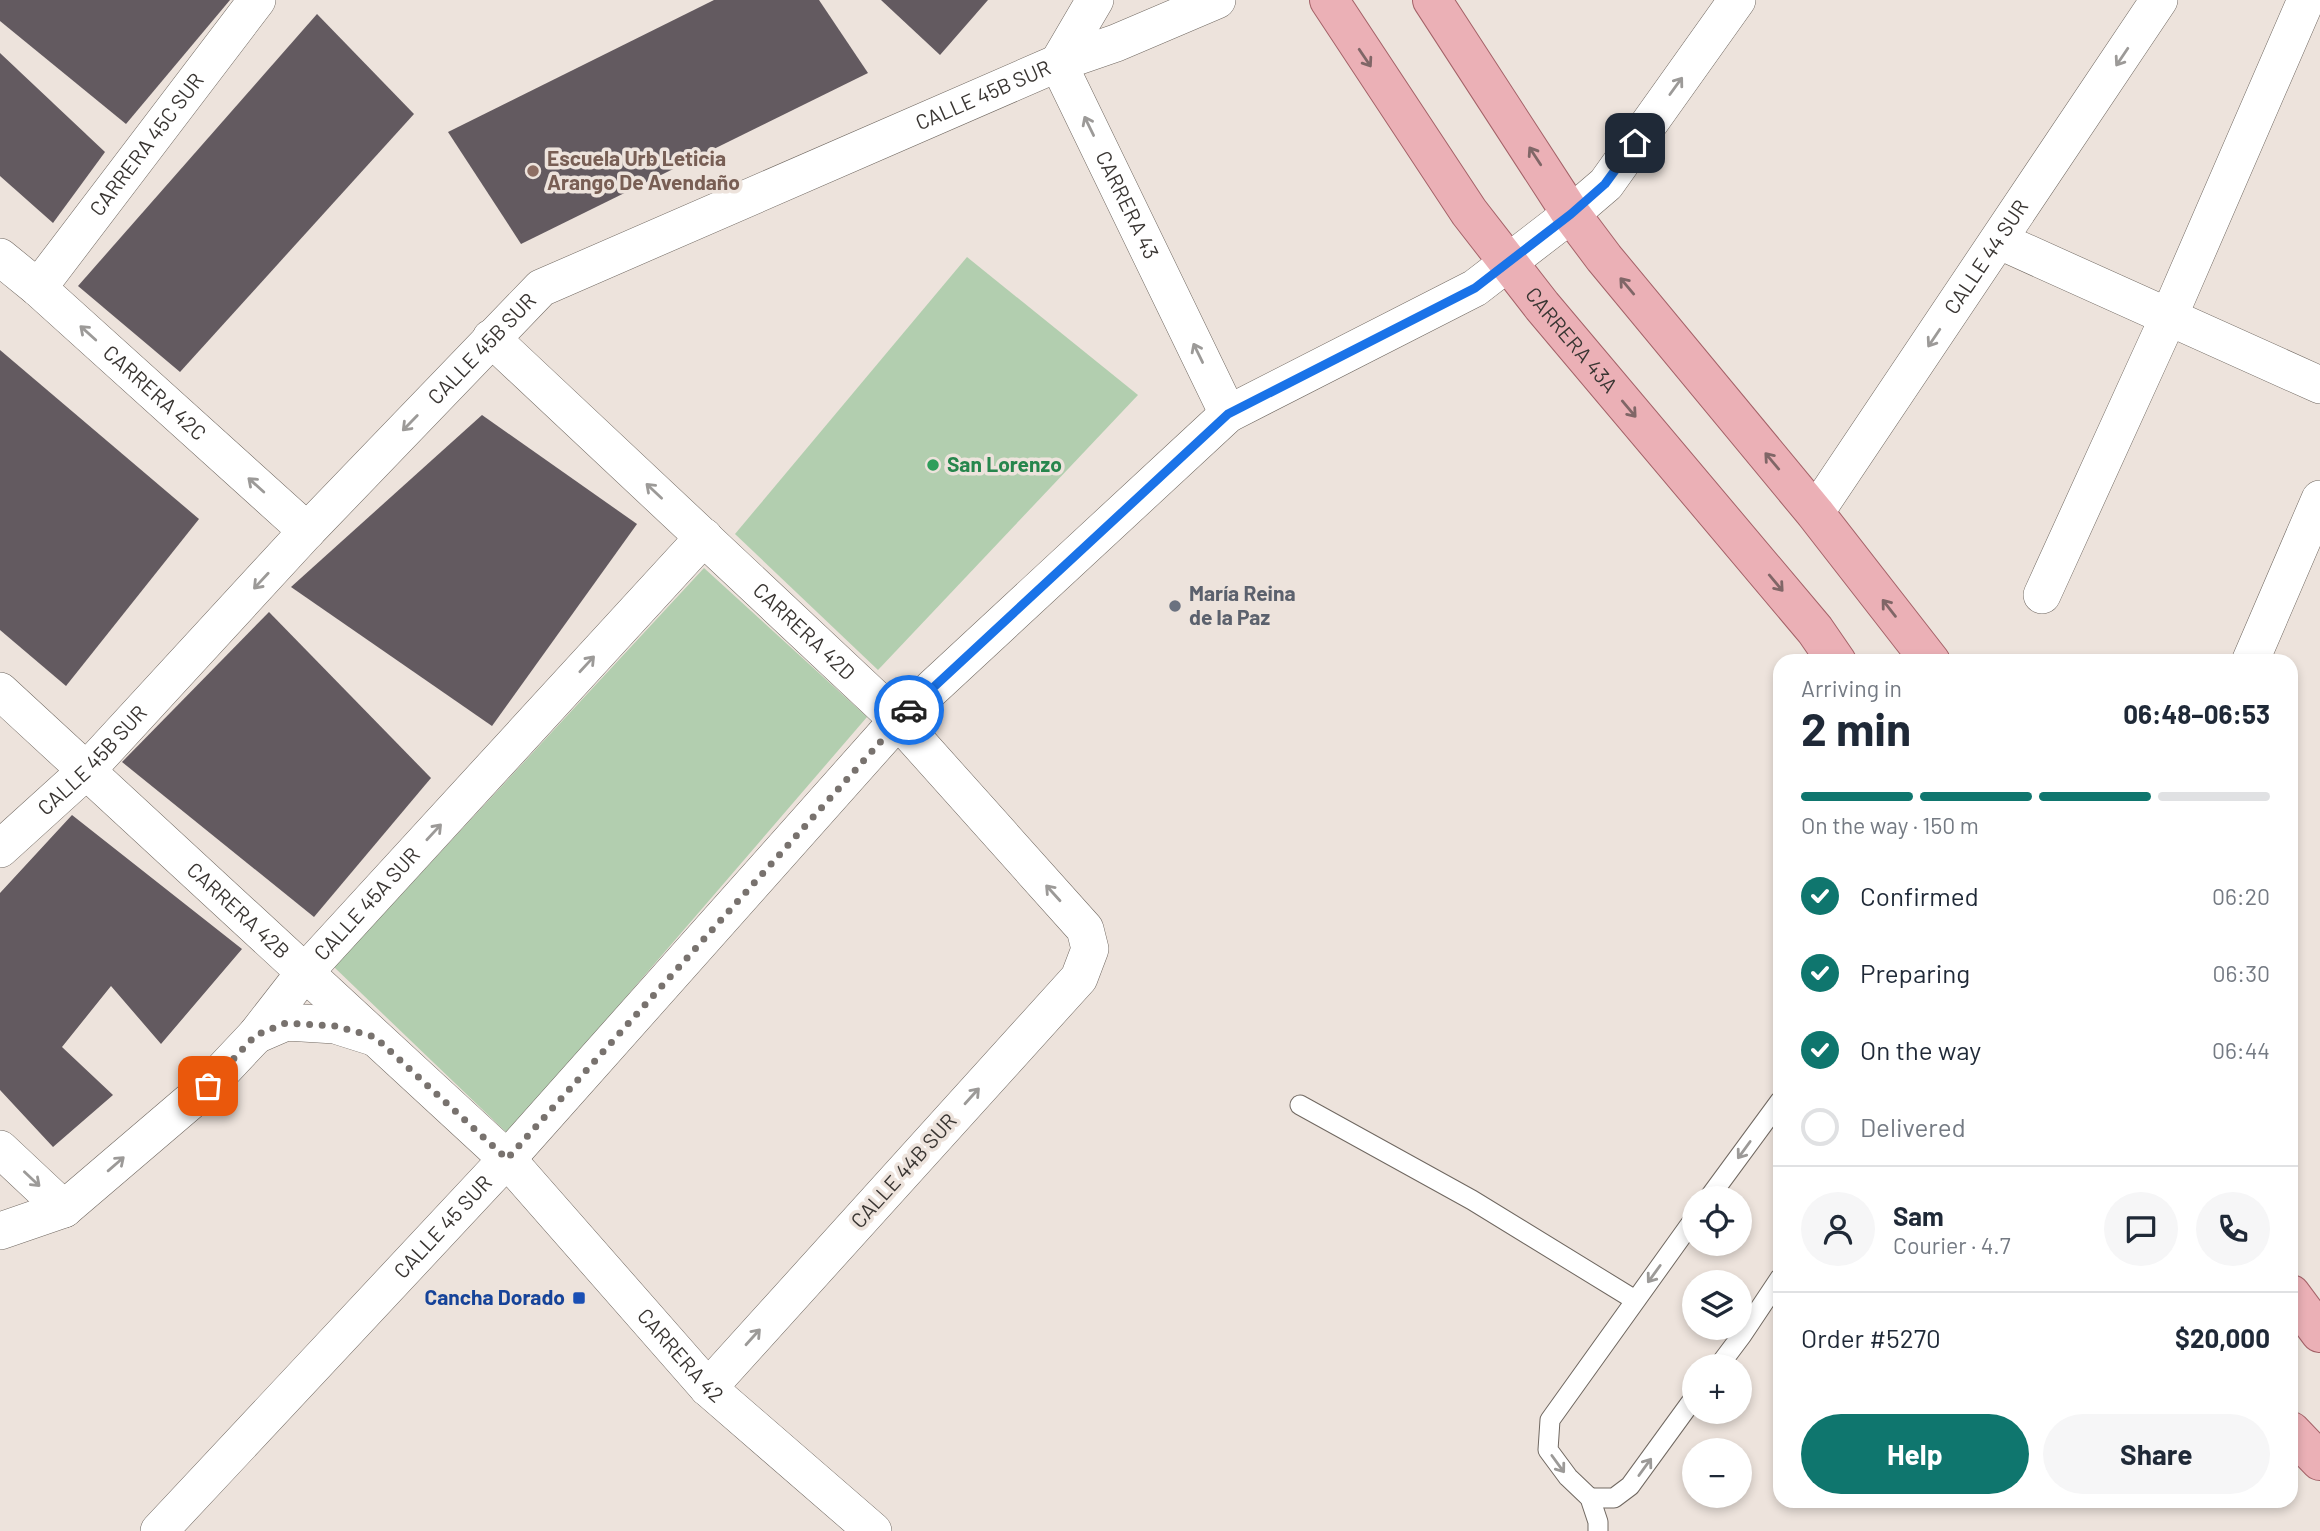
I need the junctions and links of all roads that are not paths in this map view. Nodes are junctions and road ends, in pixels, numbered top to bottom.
1 (257, 0) edge
2 (1096, 0) edge
3 (1112, 0) edge
4 (1217, 0) edge
5 (1329, 0) edge
6 (1432, 0) edge
7 (1737, 0) edge
8 (2159, 0) edge
9 (2306, 0) edge
10 (1116, 43) junction
11 (1058, 63) junction
12 (1571, 214) junction
13 (2000, 241) junction
14 (0, 257) edge
15 (1508, 262) junction
16 (37, 288) junction
17 (2169, 316) junction
18 (491, 338) junction
19 (2320, 385) edge
20 (1228, 414) junction
21 (2320, 499) edge
22 (1815, 513) junction
23 (307, 531) junction
24 (704, 537) junction
25 (2042, 595) dead end
26 (1832, 654) edge
27 (1925, 654) edge
28 (2253, 654) edge
29 (0, 691) edge
30 (898, 720) junction
31 (86, 771) junction
32 (0, 849) edge
33 (1090, 949) joint
34 (305, 972) junction
35 (256, 1035) junction
36 (375, 1037) junction
37 (1300, 1105) dead end
38 (1773, 1111) edge
39 (0, 1149) edge
40 (507, 1159) junction
41 (1718, 1186) edge
42 (64, 1209) junction
43 (0, 1231) edge
44 (1682, 1235) edge
45 (1773, 1288) edge
46 (1635, 1300) junction
47 (2298, 1303) edge
48 (2320, 1333) edge
49 (1728, 1354) edge
50 (708, 1388) junction
51 (1682, 1414) edge
52 (2298, 1438) edge
53 (2320, 1461) edge
54 (1590, 1498) junction
55 (159, 1531) edge
56 (873, 1531) edge
57 (1598, 1531) edge

1 - 16 street, CARRERA 45C SUR
2 - 11 street
3 - 10 street
4 - 10 street, CALLE 45B SUR
5 -> 15 main road, CARRERA 43A
12 -> 6 main road
12 -> 7 street, CALLE 45 SUR
8 -> 13 street, CALLE 44 SUR
9 - 17 street
10 - 11 street, CALLE 45B SUR
11 - 18 street, CALLE 45B SUR
20 -> 11 street, CARRERA 43
12 - 15 street, CALLE 45 SUR
22 -> 12 main road
13 - 17 street
13 -> 22 street, CALLE 44 SUR
14 - 16 street, CARRERA 42C
15 - 20 street, CALLE 45 SUR
15 -> 26 main road, CARRERA 43A
23 -> 16 street, CARRERA 42C
17 - 19 street
17 - 25 street
18 -> 23 street, CALLE 45B SUR
24 -> 18 street, CARRERA 42D
20 - 30 street, CALLE 45 SUR
21 - 28 street
27 -> 22 main road
23 -> 31 street, CALLE 45B SUR
24 - 30 street, CARRERA 42D
34 -> 24 street, CALLE 45A SUR
29 - 31 street, CARRERA 42B
33 -> 30 street, CARRERA 42D
30 - 40 street, CALLE 45 SUR
31 - 32 street, CALLE 45B SUR
31 - 34 street, CARRERA 42B
50 -> 33 street, CALLE 44B SUR
34 - 35 street, CALLE 45A SUR
34 - 36 street, CARRERA 42B
35 - 36 street
42 -> 35 street, CALLE 45A SUR
36 - 40 street, CARRERA 42B
37 - 46 lane
38 -> 41 lane
39 -> 42 street
40 - 50 street, CARRERA 42
40 - 55 street, CALLE 45 SUR
42 - 43 street, CALLE 45A SUR
44 -> 46 lane
45 - 49 lane
46 -> 54 lane
47 - 48 main road
50 - 56 street, CARRERA 42
54 -> 51 lane
52 - 53 main road
54 - 57 lane

